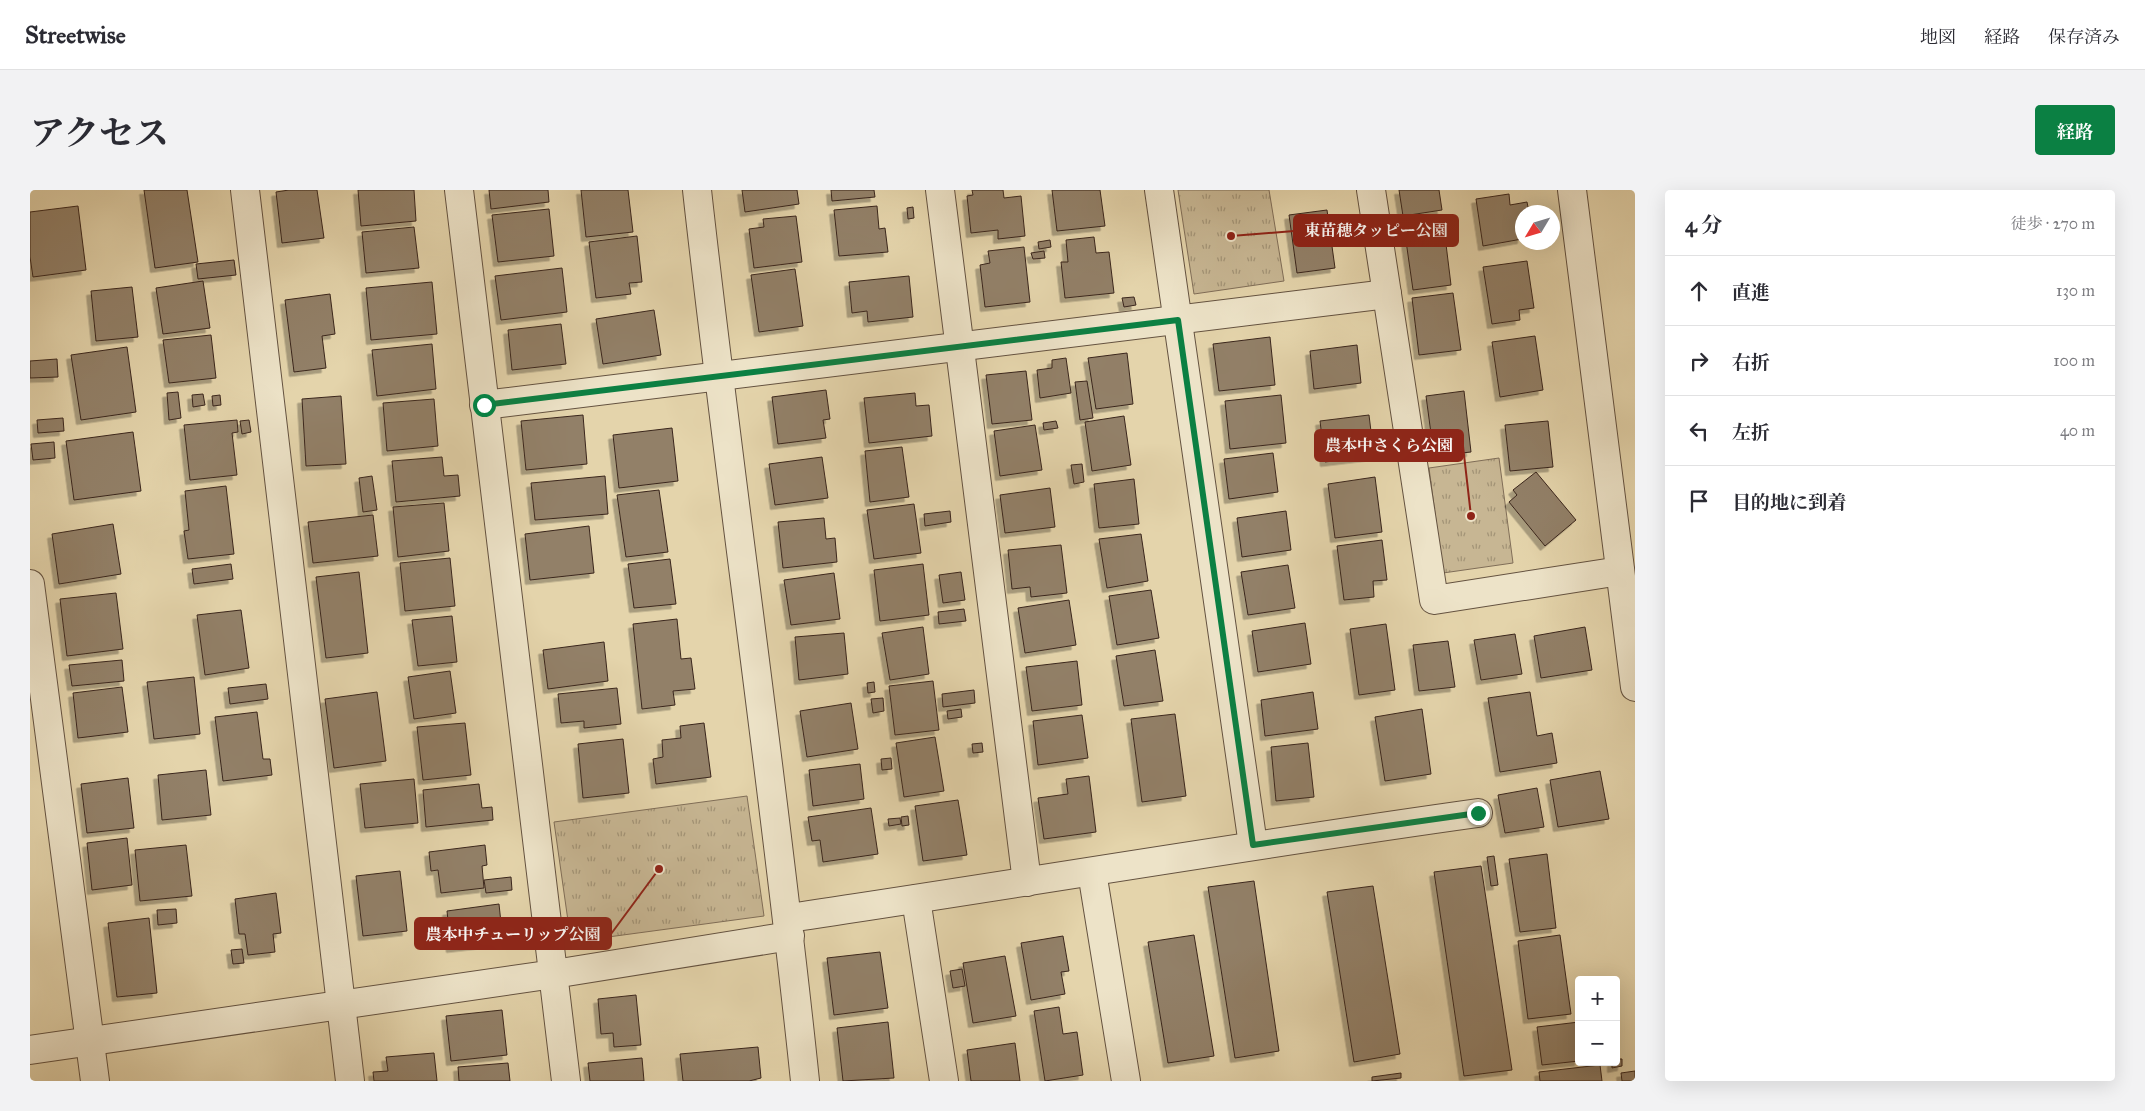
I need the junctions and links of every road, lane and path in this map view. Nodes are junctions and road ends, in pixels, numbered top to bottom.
1 (245, 190) edge
2 (459, 190) edge
3 (697, 190) edge
4 (940, 190) edge
5 (1159, 190) edge
6 (1371, 190) edge
7 (1572, 190) edge
8 (1387, 294) junction
9 (1178, 320) junction
10 (961, 346) junction
11 (718, 377) junction
12 (484, 405) junction
13 (1620, 571) junction
14 (30, 584) edge
15 (1635, 687) edge
16 (1478, 813) dead end
17 (1253, 845) junction
18 (1092, 872) junction
19 (1027, 882) junction
20 (916, 899) junction
21 (789, 927) junction
22 (554, 974) junction
23 (341, 1005) junction
24 (89, 1042) junction
25 (30, 1050) edge
26 (94, 1081) edge
27 (350, 1081) edge
28 (566, 1081) edge
29 (805, 1081) edge
30 (944, 1081) edge
31 (1126, 1081) edge

1 - 23 street
2 - 12 street
3 - 11 street
4 - 10 street
5 - 9 street
6 - 8 street
7 - 13 street
8 - 9 street
8 - 13 street
9 - 10 street
9 - 17 street
10 - 11 street
10 - 19 street
11 - 12 street
11 - 21 street
12 - 22 street
13 - 15 street
14 - 24 street
16 - 17 street
17 - 18 street
18 - 19 street
18 - 31 street
19 - 20 street
20 - 21 street
20 - 30 street
21 - 22 street
21 - 29 street
22 - 23 street
22 - 28 street
23 - 24 street
23 - 27 street
24 - 25 street
24 - 26 street

